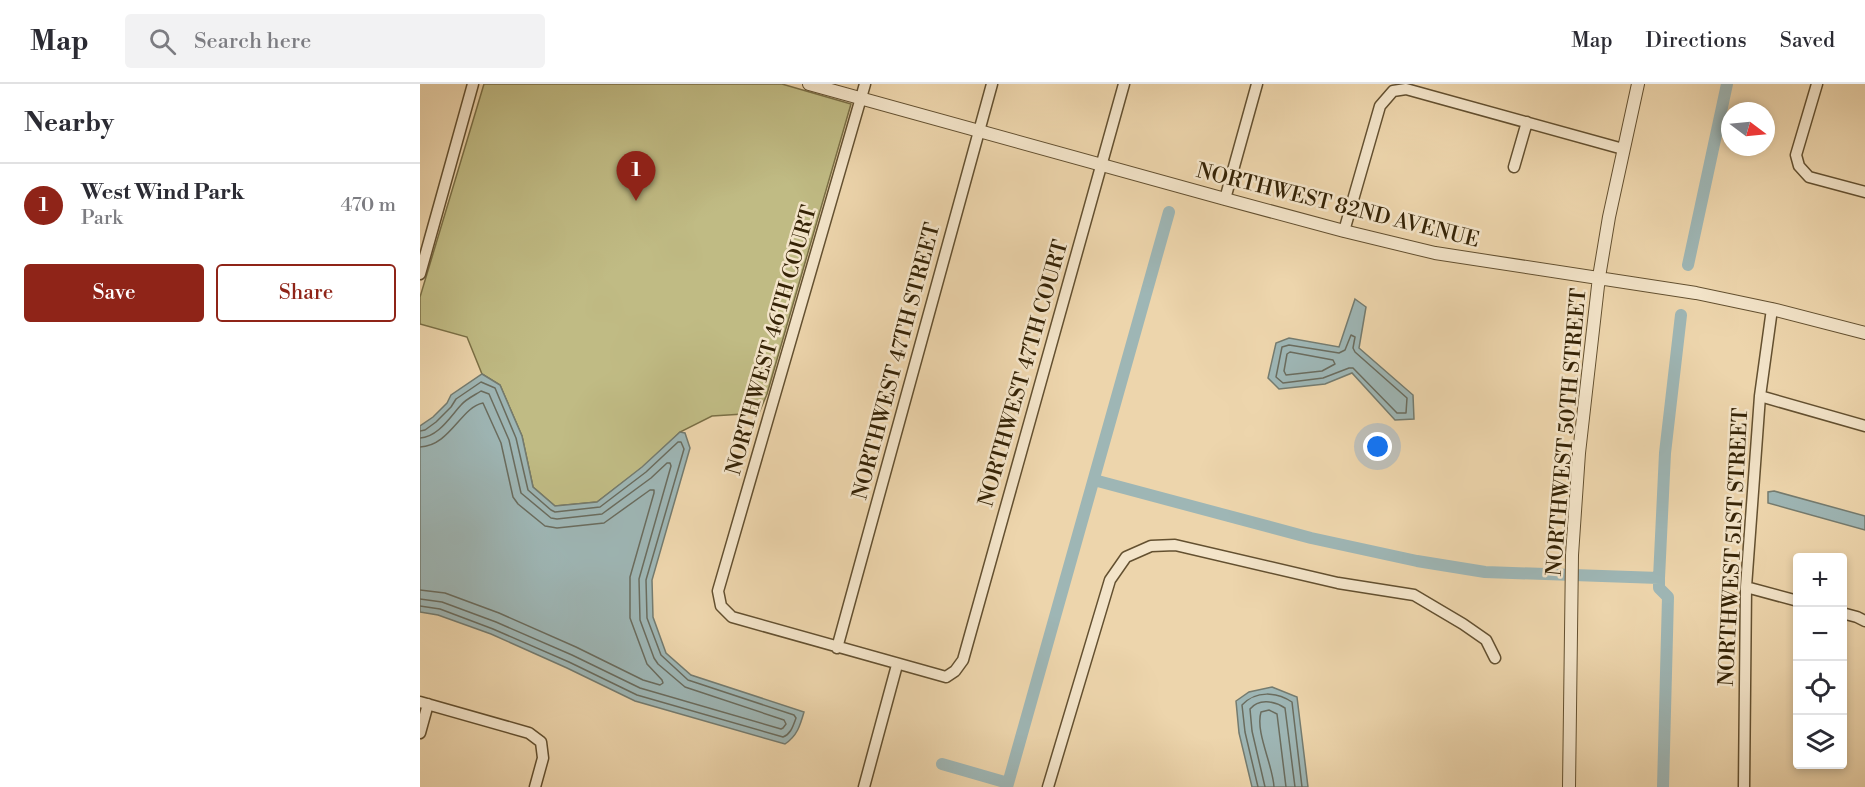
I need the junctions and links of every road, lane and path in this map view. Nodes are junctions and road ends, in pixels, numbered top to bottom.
1 (473, 84) edge
2 (809, 84) edge
3 (865, 84) edge
4 (992, 84) edge
5 (1124, 84) edge
6 (1257, 84) edge
7 (1638, 84) edge
8 (1817, 84) edge
9 (861, 99) junction
10 (1527, 122) junction
11 (979, 132) junction
12 (1623, 149) junction
13 (1101, 165) junction
14 (1514, 167) dead end
15 (1865, 192) edge
16 (1225, 199) junction
17 (1344, 231) junction
18 (420, 274) edge
19 (1599, 277) junction
20 (1772, 309) junction
21 (1865, 333) edge
22 (1760, 396) junction
23 (1865, 426) edge
24 (1746, 587) junction
25 (1793, 600) edge
26 (1847, 614) edge
27 (1865, 621) edge
28 (837, 648) junction
29 (1495, 658) dead end
30 (897, 665) junction
31 (424, 703) edge
32 (420, 733) edge
33 (535, 787) edge
34 (864, 787) edge
35 (1048, 787) edge
36 (1569, 787) edge
37 (1744, 787) edge

1 - 18 street
2 - 9 street, NORTHWEST 82ND AVENUE
3 - 9 street, NORTHWEST 46TH COURT
4 - 11 street, NORTHWEST 47TH STREET
5 - 13 street, NORTHWEST 47TH COURT
6 - 16 street
7 - 12 street, NORTHWEST 50TH STREET
8 - 15 street
9 - 11 street, NORTHWEST 82ND AVENUE
9 - 28 street, NORTHWEST 46TH COURT
10 - 12 street
10 - 14 street
10 - 17 street
11 - 13 street, NORTHWEST 82ND AVENUE
11 - 28 street, NORTHWEST 47TH STREET
12 - 19 street, NORTHWEST 50TH STREET
13 - 16 street, NORTHWEST 82ND AVENUE
13 - 30 street, NORTHWEST 47TH COURT
16 - 17 street, NORTHWEST 82ND AVENUE
17 - 19 street, NORTHWEST 82ND AVENUE
19 - 20 street, NORTHWEST 82ND AVENUE
19 - 36 street, NORTHWEST 50TH STREET
20 - 21 street, NORTHWEST 82ND AVENUE
20 - 22 street, NORTHWEST 51ST STREET
22 - 23 street
22 - 24 street, NORTHWEST 51ST STREET
24 - 25 street
24 - 37 street, NORTHWEST 51ST STREET
26 - 27 street
28 - 30 street
29 - 35 street
30 - 34 street
31 - 32 street
31 - 33 street

